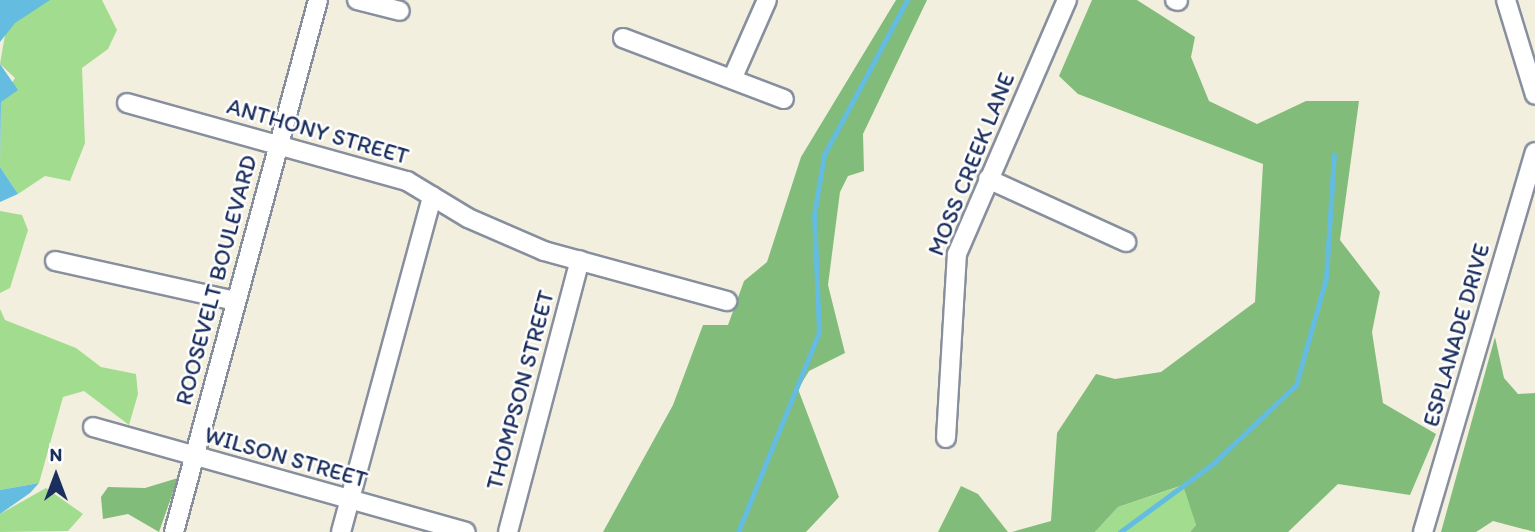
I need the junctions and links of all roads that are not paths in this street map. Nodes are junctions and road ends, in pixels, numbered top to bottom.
1 (318, 0) edge
2 (357, 0) edge
3 (767, 0) edge
4 (1067, 0) edge
5 (1506, 0) edge
6 (400, 11) dead end
7 (623, 38) dead end
8 (1532, 63) edge
9 (733, 77) junction
10 (1535, 95) edge
11 (784, 99) dead end
12 (127, 103) dead end
13 (278, 145) junction
14 (1535, 152) edge
15 (988, 179) junction
16 (432, 196) junction
17 (1126, 242) dead end
18 (580, 260) junction
19 (55, 261) dead end
20 (236, 302) junction
21 (727, 302) dead end
22 (93, 427) dead end
23 (946, 438) dead end
24 (193, 456) junction
25 (348, 502) junction
26 (174, 532) edge
27 (341, 532) edge
28 (466, 532) edge
29 (508, 532) edge
30 (1423, 532) edge

1 - 13 street, ROOSEVELT BOULEVARD
2 - 6 street
3 - 9 street
4 - 15 street, MOSS CREEK LANE
5 - 8 street
7 - 9 street
8 - 10 street
9 - 11 street
12 - 13 street, ANTHONY STREET
13 - 16 street, ANTHONY STREET
13 - 20 street, ROOSEVELT BOULEVARD
14 - 30 street, ESPLANADE DRIVE
15 - 17 street
15 - 23 street, MOSS CREEK LANE
16 - 18 street, ANTHONY STREET
16 - 25 street
18 - 21 street, ANTHONY STREET
18 - 29 street, THOMPSON STREET
19 - 20 street
20 - 24 street, ROOSEVELT BOULEVARD
22 - 24 street, WILSON STREET
24 - 25 street, WILSON STREET
24 - 26 street, ROOSEVELT BOULEVARD
25 - 27 street
25 - 28 street, WILSON STREET

